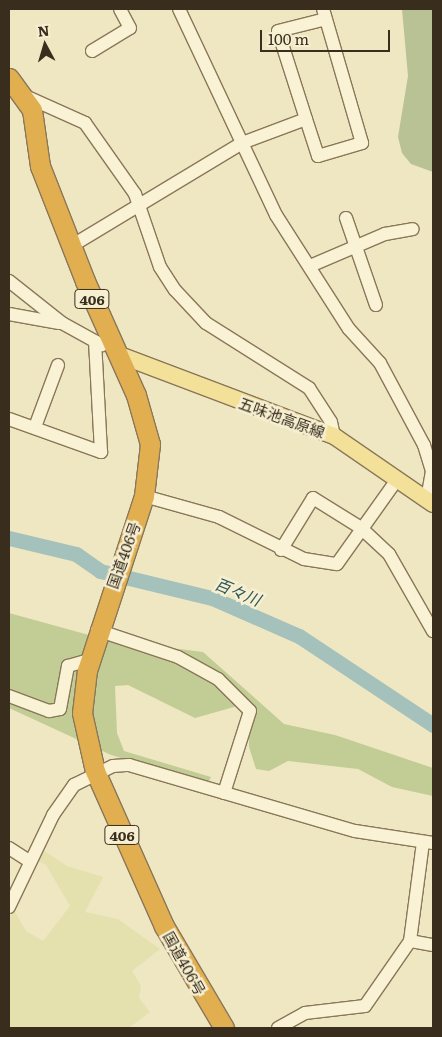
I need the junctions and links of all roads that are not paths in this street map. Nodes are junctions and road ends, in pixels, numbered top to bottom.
1 (120, 9) edge
2 (179, 9) edge
3 (324, 14) edge
4 (92, 51) dead end
5 (9, 78) edge
6 (25, 96) junction
7 (306, 118) junction
8 (242, 144) junction
9 (140, 207) junction
10 (346, 218) dead end
11 (413, 229) dead end
12 (73, 245) junction
13 (354, 246) junction
14 (310, 266) junction
15 (9, 281) edge
16 (376, 305) dead end
17 (9, 314) edge
18 (62, 323) junction
19 (95, 341) junction
20 (117, 354) junction
21 (58, 365) dead end
22 (9, 419) edge
23 (34, 427) junction
24 (334, 436) junction
25 (396, 481) junction
26 (144, 496) junction
27 (430, 502) edge
28 (361, 528) junction
29 (281, 550) junction
30 (98, 627) junction
31 (433, 631) edge
32 (89, 660) junction
33 (9, 696) edge
34 (95, 772) junction
35 (224, 793) junction
36 (428, 842) edge
37 (9, 848) edge
38 (29, 861) junction
39 (9, 904) edge
40 (410, 941) junction
41 (433, 945) edge
42 (224, 1028) edge
43 (278, 1028) edge

1 - 4 street
2 - 8 street
3 - 7 street
3 - 7 street
5 - 6 highway, 国道406号 / 406
6 - 9 street
6 - 12 highway, 国道406号 / 406
7 - 8 street
8 - 9 street
8 - 14 street
9 - 12 street
9 - 24 street
10 - 13 street
11 - 13 street
12 - 20 highway, 国道406号 / 406
13 - 14 street
13 - 16 street
14 - 27 street
15 - 18 street
17 - 18 street
18 - 19 street
19 - 20 street
19 - 23 street
20 - 24 main road, 五味池高原線
20 - 26 highway, 国道406号 / 406
21 - 23 street
22 - 23 street
24 - 25 main road, 五味池高原線
25 - 27 main road, 五味池高原線
25 - 28 street
26 - 29 street
26 - 30 highway, 国道406号 / 406
28 - 29 street
28 - 29 street
28 - 31 street
30 - 32 highway, 国道406号 / 406
30 - 35 street
32 - 33 street
32 - 34 highway, 国道406号 / 406
34 - 35 street
34 - 38 street
34 - 42 highway, 国道406号 / 406
35 - 36 street
36 - 40 street
37 - 38 street
38 - 39 street
40 - 41 street
40 - 43 street

